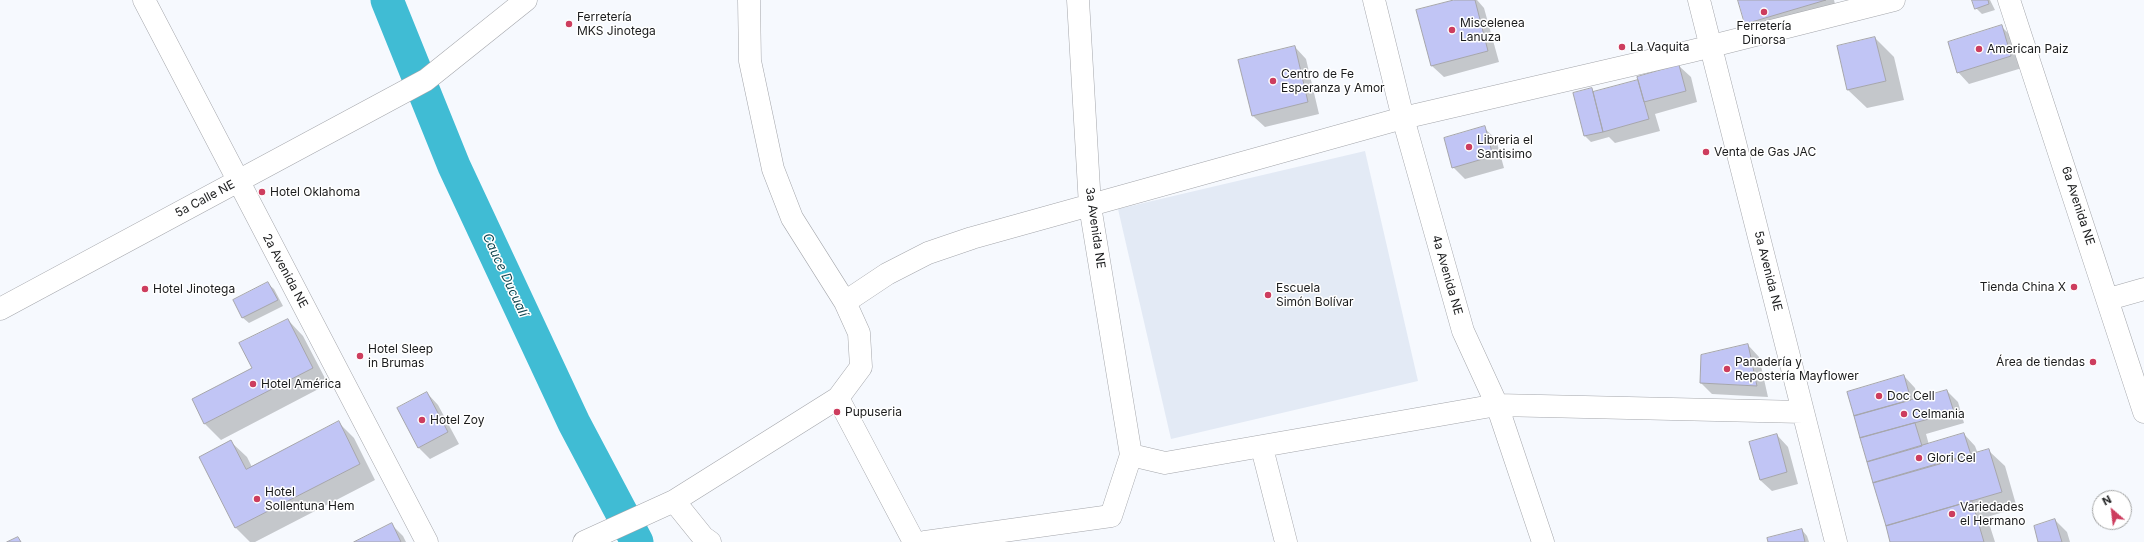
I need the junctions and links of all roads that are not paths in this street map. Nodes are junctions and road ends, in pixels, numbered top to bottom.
1 (144, 0) edge
2 (526, 0) edge
3 (749, 0) edge
4 (1078, 0) edge
5 (1374, 0) edge
6 (1699, 0) edge
7 (1894, 0) edge
8 (2010, 0) edge
9 (1712, 46) junction
10 (1403, 118) junction
11 (238, 182) junction
12 (1090, 206) junction
13 (2144, 288) edge
14 (2109, 299) junction
15 (845, 302) junction
16 (0, 309) edge
17 (838, 398) junction
18 (1497, 405) junction
19 (1803, 412) junction
20 (2144, 412) edge
21 (1262, 448) junction
22 (1131, 455) junction
23 (674, 501) junction
24 (426, 542) edge
25 (584, 542) edge
26 (710, 542) edge
27 (914, 542) edge
28 (925, 542) edge
29 (1286, 542) edge
30 (1543, 542) edge
31 (1836, 542) edge

1 - 11 street, 2a Avenida NE
2 - 11 street, 5a Calle NE
3 - 15 street
4 - 12 street, 3a Avenida NE
5 - 10 street, 4a Avenida NE
6 - 9 street, 5a Avenida NE
7 - 9 street
8 - 14 street, 6a Avenida NE
9 - 10 street
9 - 19 street, 5a Avenida NE
10 - 12 street
10 - 18 street, 4a Avenida NE
11 - 16 street, 5a Calle NE
11 - 24 street, 2a Avenida NE
12 - 15 street
12 - 22 street, 3a Avenida NE
13 - 14 street
14 - 20 street, 6a Avenida NE
15 - 17 street
17 - 23 street
17 - 27 street
18 - 19 street
18 - 21 street
18 - 30 street, 4a Avenida NE
19 - 31 street, 5a Avenida NE
21 - 22 street
21 - 29 street
22 - 28 street
23 - 25 street
23 - 26 street

